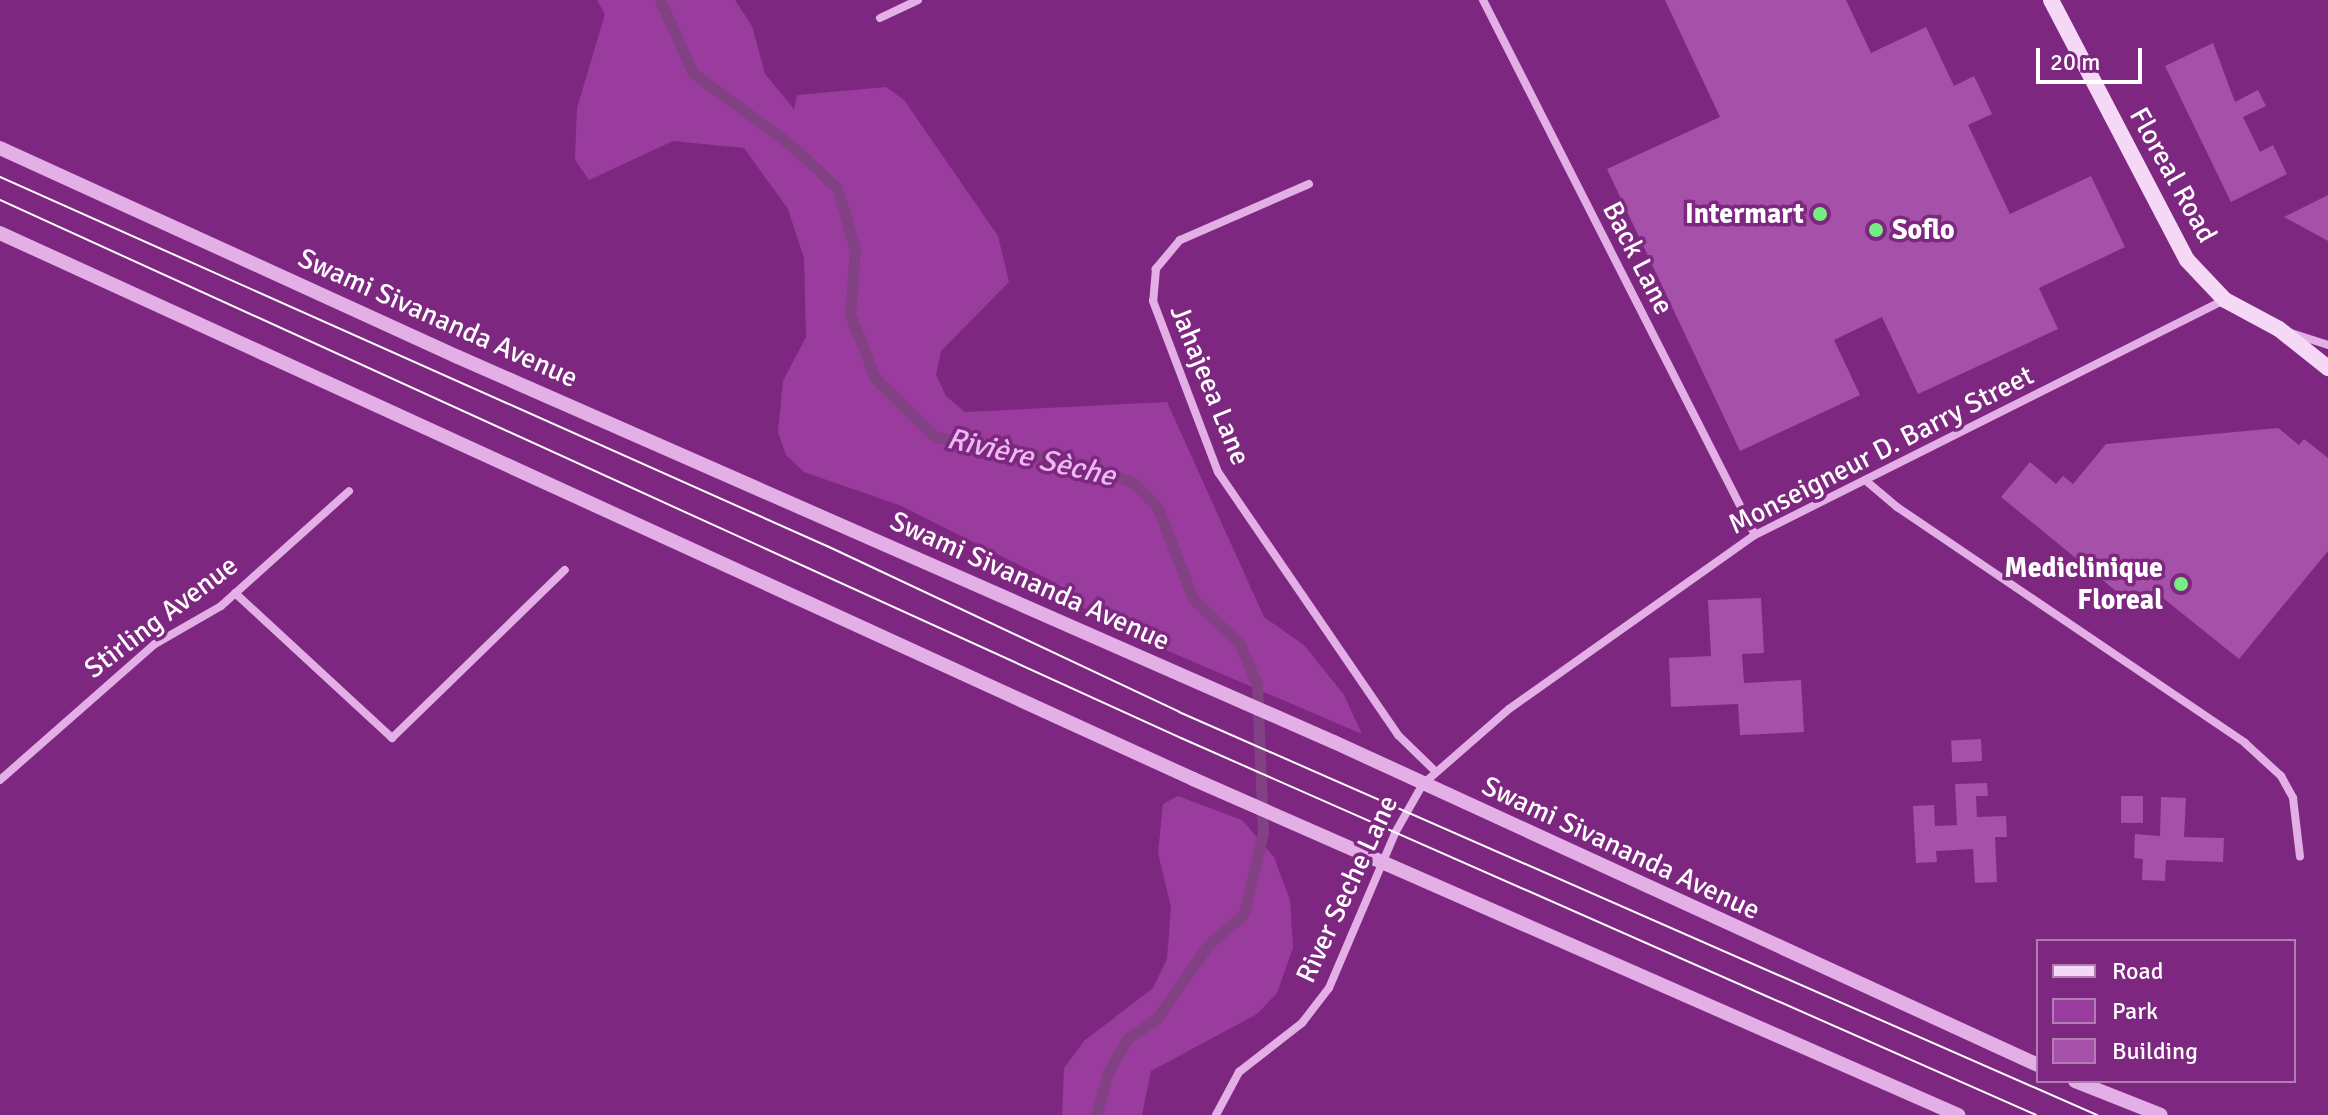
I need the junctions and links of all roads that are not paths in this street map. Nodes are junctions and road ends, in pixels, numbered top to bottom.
1 (918, 0) edge
2 (1483, 0) edge
3 (2051, 0) edge
4 (880, 18) dead end
5 (0, 148) edge
6 (1309, 184) dead end
7 (0, 233) edge
8 (2225, 300) junction
9 (2279, 329) junction
10 (2328, 345) edge
11 (2328, 368) edge
12 (1865, 480) junction
13 (349, 491) dead end
14 (1755, 535) junction
15 (565, 570) dead end
16 (235, 593) junction
17 (1435, 771) junction
18 (0, 780) edge
19 (1423, 784) junction
20 (2300, 857) dead end
21 (1382, 862) junction
22 (2036, 1064) edge
23 (2080, 1083) edge
24 (1216, 1115) edge
25 (1958, 1115) edge
26 (2161, 1115) edge

1 - 4 street
2 - 14 street, Back Lane
3 - 8 main road, Floreal Road
5 - 19 street, Swami Sivananda Avenue
6 - 17 street, Jahajeea Lane
7 - 21 street
8 - 9 main road, Floreal Road
8 - 12 street, Monseigneur D. Barry Street
9 - 10 street
9 - 11 main road, Floreal Road
12 - 14 street, Monseigneur D. Barry Street
12 - 20 street
13 - 16 street, Stirling Avenue
14 - 17 street, Monseigneur D. Barry Street
15 - 16 street
16 - 18 street, Stirling Avenue
17 - 19 street, Monseigneur D. Barry Street
19 - 21 street, River Seche Lane
19 - 22 street, Swami Sivananda Avenue
21 - 24 street, River Seche Lane
21 - 25 street
23 - 26 street

